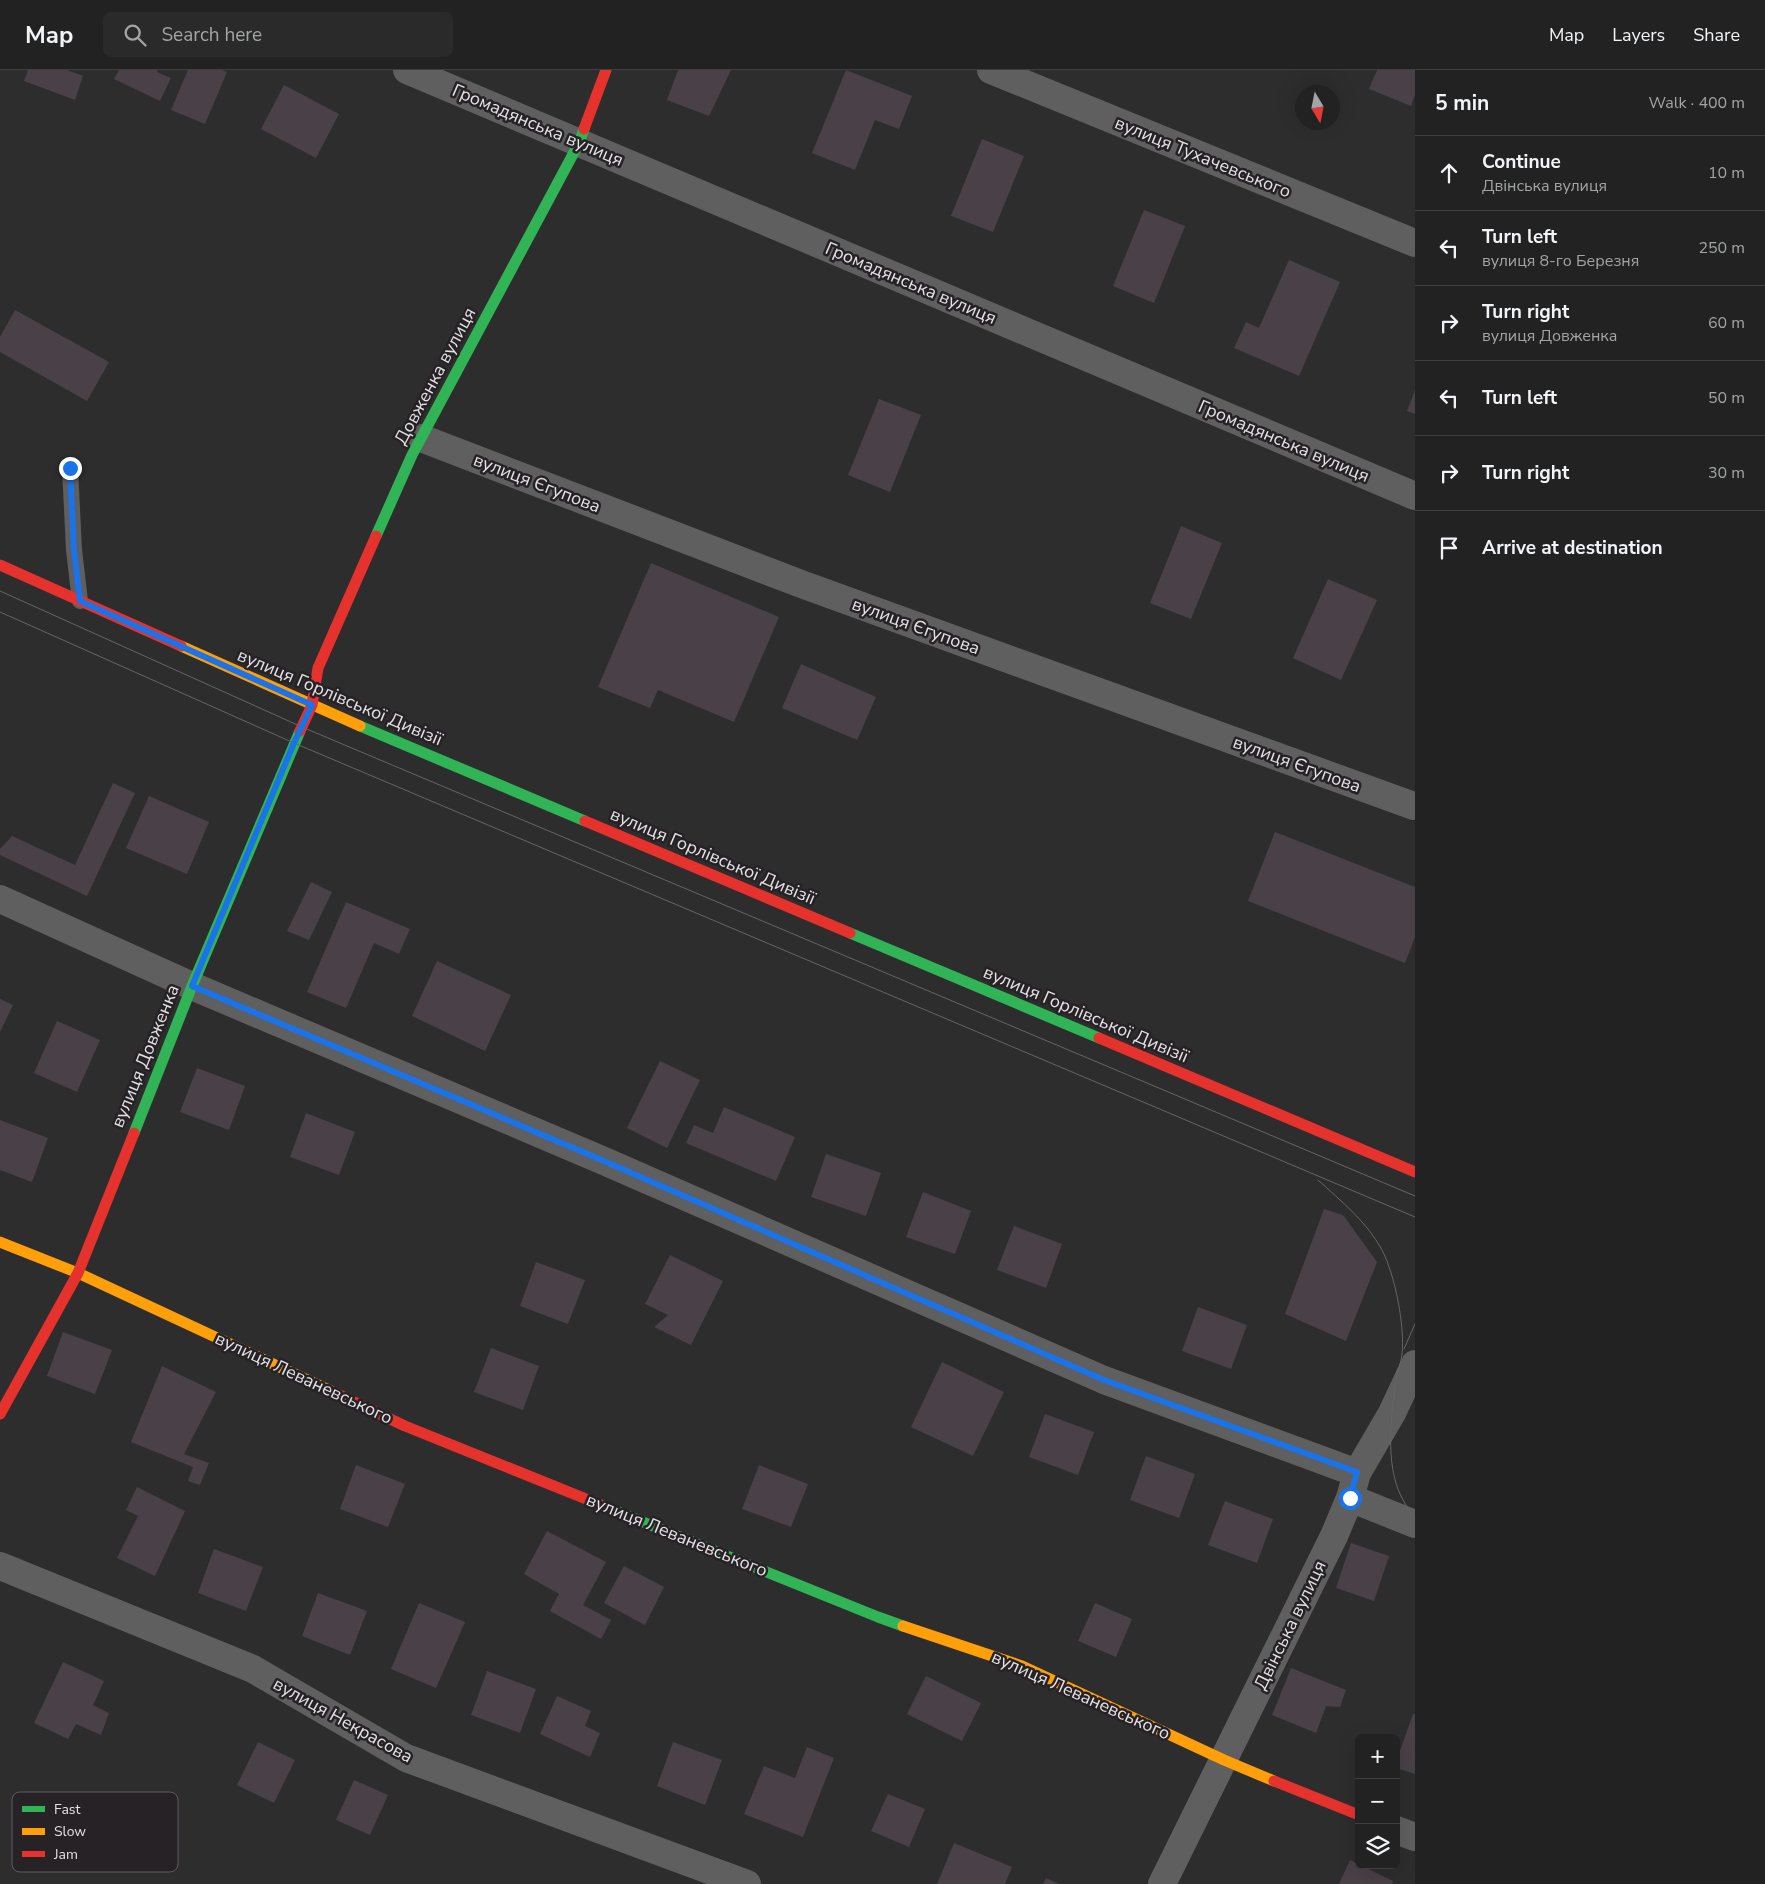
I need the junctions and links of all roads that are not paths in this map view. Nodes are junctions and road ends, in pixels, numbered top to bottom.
1 (407, 70) edge
2 (606, 70) edge
3 (991, 70) edge
4 (579, 143) junction
5 (1415, 243) edge
6 (421, 438) junction
7 (70, 468) dead end
8 (1415, 496) edge
9 (0, 564) edge
10 (80, 601) junction
11 (312, 705) junction
12 (1415, 806) edge
13 (0, 899) edge
14 (192, 986) junction
15 (1415, 1172) edge
16 (0, 1242) edge
17 (78, 1273) junction
18 (1415, 1364) edge
19 (0, 1414) edge
20 (1357, 1472) junction
21 (1350, 1498) junction
22 (1415, 1524) edge
23 (0, 1566) edge
24 (1224, 1760) junction
25 (1355, 1813) edge
26 (1400, 1832) edge
27 (1415, 1838) edge
28 (747, 1884) edge
29 (1162, 1884) edge

1 - 4 street, Громадянська вулиця
2 - 4 street, Довженка вулиця
3 - 5 street, вулиця Тухачевського
4 - 6 street, Довженка вулиця
4 - 8 street, Громадянська вулиця
6 - 11 street, Довженка вулиця
6 - 12 street, вулиця Єгупова
7 - 10 lane
9 - 10 street, вулиця Горлівської Дивізії
10 - 11 street, вулиця Горлівської Дивізії
11 - 14 street, вулиця Довженка
11 - 15 street, вулиця Горлівської Дивізії
13 - 14 street
14 - 17 street, вулиця Довженка
14 - 20 street
16 - 17 street, вулиця Леваневського
17 - 19 street, вулиця Довженка
17 - 24 street, вулиця Леваневського
18 - 20 street, Двінська вулиця
20 - 21 street, Двінська вулиця
21 - 22 street
21 - 24 street, Двінська вулиця
23 - 28 street, вулиця Некрасова
24 - 25 street, вулиця Леваневського
24 - 29 street, Двінська вулиця
26 - 27 street

